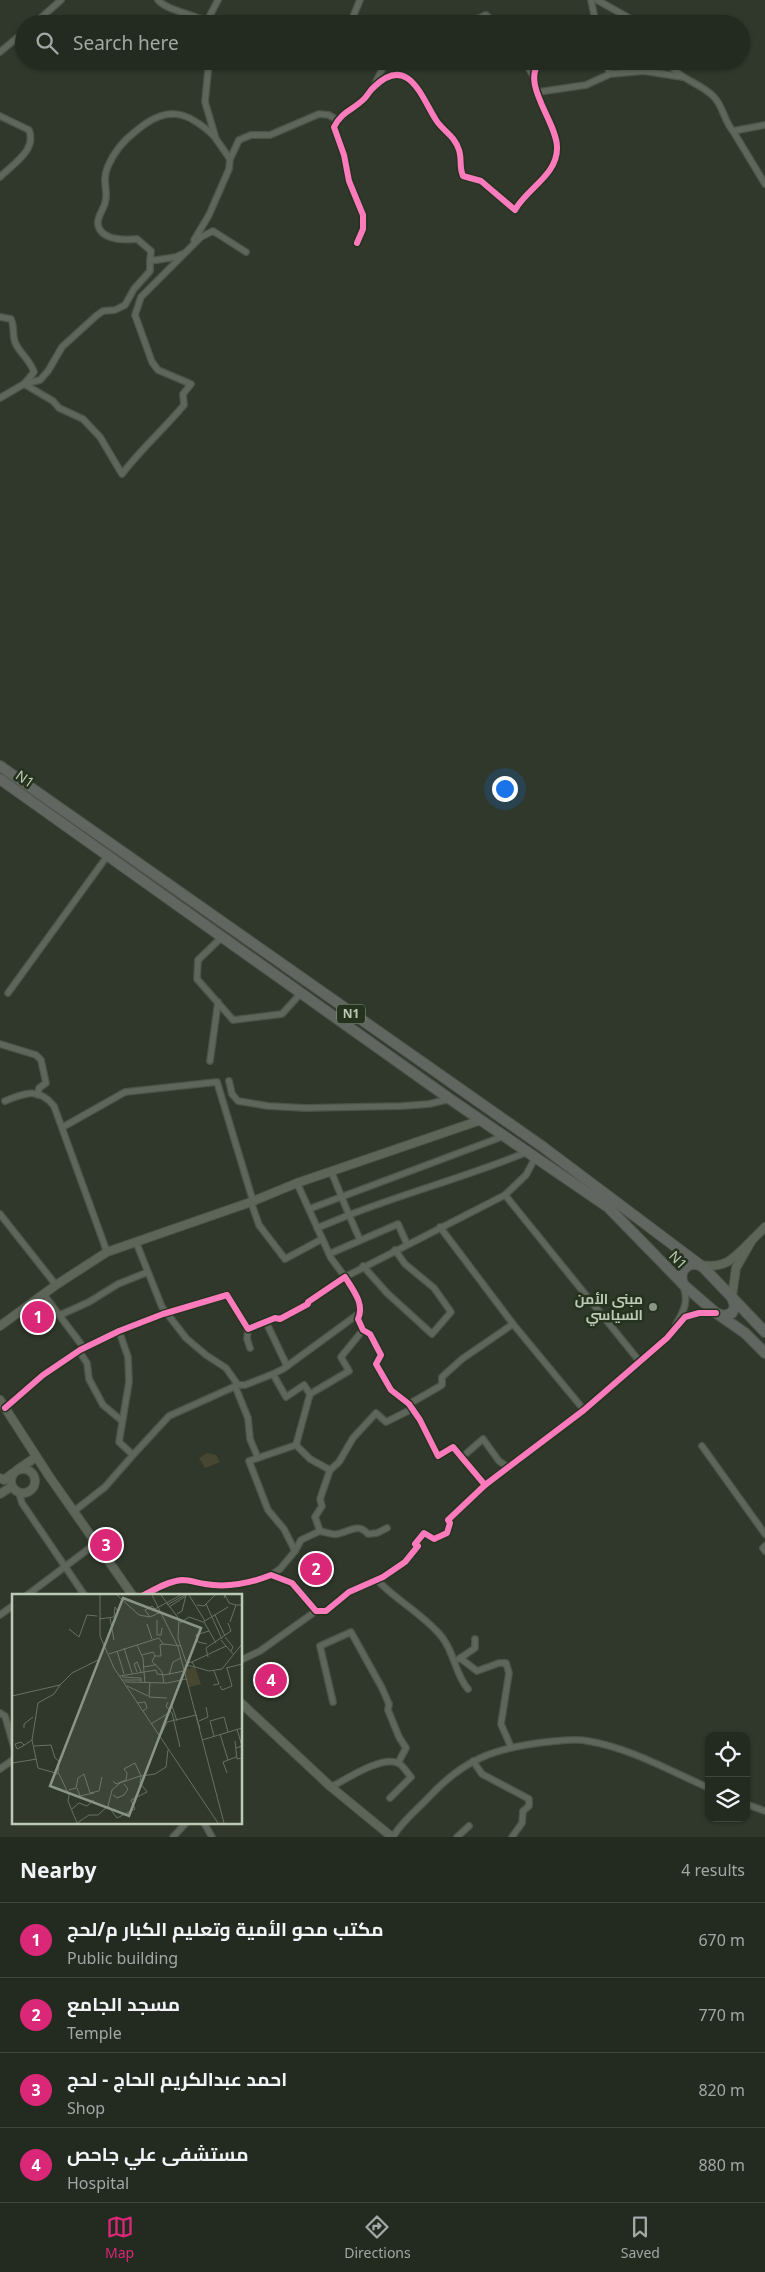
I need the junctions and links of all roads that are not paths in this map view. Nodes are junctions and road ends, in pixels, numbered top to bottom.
1 (61, 0) edge
2 (158, 0) edge
3 (218, 0) edge
4 (360, 0) edge
5 (591, 0) edge
6 (596, 0) edge
7 (44, 15) edge
8 (188, 15) edge
9 (210, 15) edge
10 (354, 15) edge
11 (594, 15) edge
12 (624, 15) edge
13 (15, 40) edge
14 (0, 52) edge
15 (208, 70) edge
16 (382, 70) edge
17 (530, 70) edge
18 (534, 70) edge
19 (608, 70) edge
20 (673, 70) edge
21 (610, 74) junction
22 (533, 75) junction
23 (682, 77) junction
24 (374, 86) junction
25 (538, 92) junction
26 (0, 116) edge
27 (337, 120) junction
28 (765, 125) edge
29 (733, 131) junction
30 (216, 139) junction
31 (230, 159) junction
32 (0, 177) edge
33 (765, 184) edge
34 (357, 243) dead end
35 (186, 252) junction
36 (246, 252) dead end
37 (150, 261) junction
38 (0, 317) edge
39 (24, 384) junction
40 (0, 398) edge
41 (0, 766) edge
42 (0, 779) edge
43 (108, 855) junction
44 (223, 936) junction
45 (302, 992) junction
46 (8, 993) dead end
47 (218, 1002) junction
48 (0, 1044) edge
49 (210, 1061) dead end
50 (228, 1081) dead end
51 (38, 1095) junction
52 (450, 1099) junction
53 (5, 1100) dead end
54 (482, 1120) junction
55 (62, 1127) junction
56 (505, 1135) junction
57 (531, 1155) junction
58 (332, 1171) junction
59 (297, 1183) junction
60 (505, 1196) junction
61 (342, 1197) junction
62 (252, 1202) junction
63 (309, 1209) junction
64 (0, 1214) edge
65 (349, 1215) junction
66 (440, 1227) junction
67 (765, 1227) edge
68 (317, 1228) junction
69 (322, 1239) junction
70 (360, 1240) junction
71 (752, 1240) junction
72 (136, 1242) junction
73 (407, 1244) junction
74 (395, 1250) junction
75 (107, 1252) junction
76 (329, 1254) junction
77 (700, 1265) junction
78 (363, 1266) junction
79 (148, 1272) junction
80 (345, 1277) junction
81 (56, 1284) junction
82 (683, 1284) junction
83 (44, 1295) junction
84 (732, 1296) junction
85 (362, 1312) junction
86 (166, 1313) junction
87 (716, 1313) junction
88 (60, 1315) junction
89 (266, 1322) junction
90 (513, 1324) junction
91 (0, 1326) edge
92 (248, 1329) junction
93 (364, 1330) junction
94 (119, 1331) junction
95 (765, 1332) edge
96 (668, 1338) junction
97 (250, 1348) dead end
98 (82, 1350) junction
99 (765, 1353) edge
100 (640, 1362) junction
101 (287, 1366) junction
102 (273, 1374) junction
103 (236, 1385) junction
104 (310, 1394) junction
105 (0, 1400) edge
106 (411, 1407) junction
107 (5, 1408) junction
108 (584, 1410) junction
109 (121, 1420) junction
110 (296, 1445) junction
111 (702, 1446) dead end
112 (132, 1455) junction
113 (36, 1457) junction
114 (258, 1458) junction
115 (461, 1458) junction
116 (509, 1468) junction
117 (330, 1470) junction
118 (15, 1472) junction
119 (49, 1476) junction
120 (0, 1478) edge
121 (485, 1486) junction
122 (11, 1487) junction
123 (32, 1489) junction
124 (19, 1493) junction
125 (0, 1494) edge
126 (73, 1512) junction
127 (387, 1528) dead end
128 (320, 1532) junction
129 (765, 1534) edge
130 (95, 1544) junction
131 (765, 1546) edge
132 (295, 1551) junction
133 (765, 1551) edge
134 (66, 1566) junction
135 (271, 1575) junction
136 (377, 1580) junction
137 (29, 1594) edge
138 (85, 1594) edge
139 (132, 1594) edge
140 (146, 1594) edge
141 (12, 1606) edge
142 (316, 1611) junction
143 (0, 1615) edge
144 (475, 1640) dead end
145 (242, 1660) edge
146 (457, 1660) junction
147 (468, 1689) dead end
148 (333, 1702) dead end
149 (242, 1704) edge
150 (0, 1713) edge
151 (12, 1740) edge
152 (511, 1747) junction
153 (12, 1761) edge
154 (474, 1761) junction
155 (398, 1763) junction
156 (0, 1770) edge
157 (705, 1786) edge
158 (331, 1787) junction
159 (390, 1798) dead end
160 (750, 1805) edge
161 (765, 1811) edge
162 (185, 1824) edge
163 (205, 1824) edge
164 (470, 1826) dead end
165 (173, 1837) edge
166 (212, 1837) edge
167 (393, 1837) edge
168 (457, 1837) edge
169 (512, 1837) edge

1 - 7 street
2 - 8 street
3 - 9 street
4 - 10 street
5 - 11 street
6 - 12 street
13 - 14 street
15 - 30 street
16 - 24 street
17 - 22 street
18 - 22 street
19 - 21 street
20 - 23 street
21 - 23 street
21 - 25 street
22 - 25 street
23 - 29 street
24 - 25 street
24 - 27 street
26 - 32 street
27 - 31 street
27 - 34 street
28 - 29 street
29 - 33 street
30 - 31 street
30 - 37 street
31 - 35 street
35 - 36 street
35 - 37 street
35 - 39 street
37 - 39 street
38 - 39 street
39 - 40 street
41 - 77 highway, N1
42 - 43 highway, N1 / N1
43 - 44 highway, N1 / N1
43 - 46 street
44 - 45 highway, N1 / N1
44 - 47 street
45 - 47 street
45 - 52 highway, N1 / N1
47 - 49 street
48 - 51 street
50 - 52 street
51 - 53 street
51 - 55 street
52 - 54 highway, N1 / N1
54 - 56 highway, N1 / N1
54 - 58 street
55 - 62 street
55 - 75 street
56 - 57 highway, N1 / N1
56 - 61 street
57 - 60 street
57 - 65 street
57 - 82 highway, N1 / N1
58 - 59 street
58 - 61 street
59 - 62 street
59 - 63 street
60 - 66 street
60 - 100 street
61 - 63 street
61 - 65 street
62 - 69 street
62 - 72 street
63 - 68 street
64 - 81 street
65 - 68 street
65 - 70 street
66 - 73 street
66 - 90 street
67 - 71 street
68 - 69 street
69 - 76 street
70 - 73 street
70 - 76 street
71 - 77 street
71 - 84 street
72 - 75 street
72 - 79 street
73 - 74 street
74 - 78 street
74 - 78 street
75 - 81 street
76 - 80 street
77 - 82 highway
77 - 84 highway, N1
78 - 80 street
79 - 86 street
79 - 88 street
80 - 85 street
80 - 89 street
81 - 83 street
82 - 87 highway, N1
82 - 96 street
83 - 88 street
83 - 91 street
84 - 87 highway
84 - 95 highway, N1
85 - 93 street
85 - 101 street
86 - 92 street
86 - 94 street
86 - 103 street
87 - 96 street
87 - 99 highway
88 - 98 street
89 - 92 street
89 - 101 street
90 - 106 street
90 - 108 street
92 - 97 street
93 - 104 street
93 - 106 street
94 - 98 street
94 - 109 street
96 - 100 street
98 - 107 street
98 - 109 street
100 - 108 street
101 - 102 street
102 - 103 street
102 - 104 street
103 - 112 street
103 - 114 street
104 - 110 street
105 - 107 street
106 - 115 street
106 - 117 street
107 - 113 street
108 - 116 street
109 - 112 street
110 - 114 street
110 - 117 street
111 - 129 street
112 - 126 street
113 - 118 street
113 - 119 street
114 - 132 street
115 - 116 street
115 - 121 street
116 - 121 street
117 - 128 street
118 - 120 street
118 - 122 street
118 - 123 street
119 - 123 street
119 - 126 street
121 - 136 street
122 - 124 street
122 - 125 street
123 - 124 street
124 - 134 street
126 - 130 street
127 - 128 street
128 - 132 street
130 - 134 street
130 - 139 street
131 - 133 street
132 - 135 street
134 - 137 street
134 - 138 street
135 - 140 street
135 - 142 street
136 - 142 street
136 - 146 street
141 - 143 street
142 - 145 street
144 - 146 street
146 - 147 street
146 - 152 street
148 - 155 street
149 - 158 street
150 - 151 street
152 - 154 street
152 - 157 street
153 - 156 street
154 - 167 street
154 - 169 street
155 - 158 street
155 - 159 street
158 - 167 street
160 - 161 street
162 - 165 street
163 - 166 street
164 - 168 street

